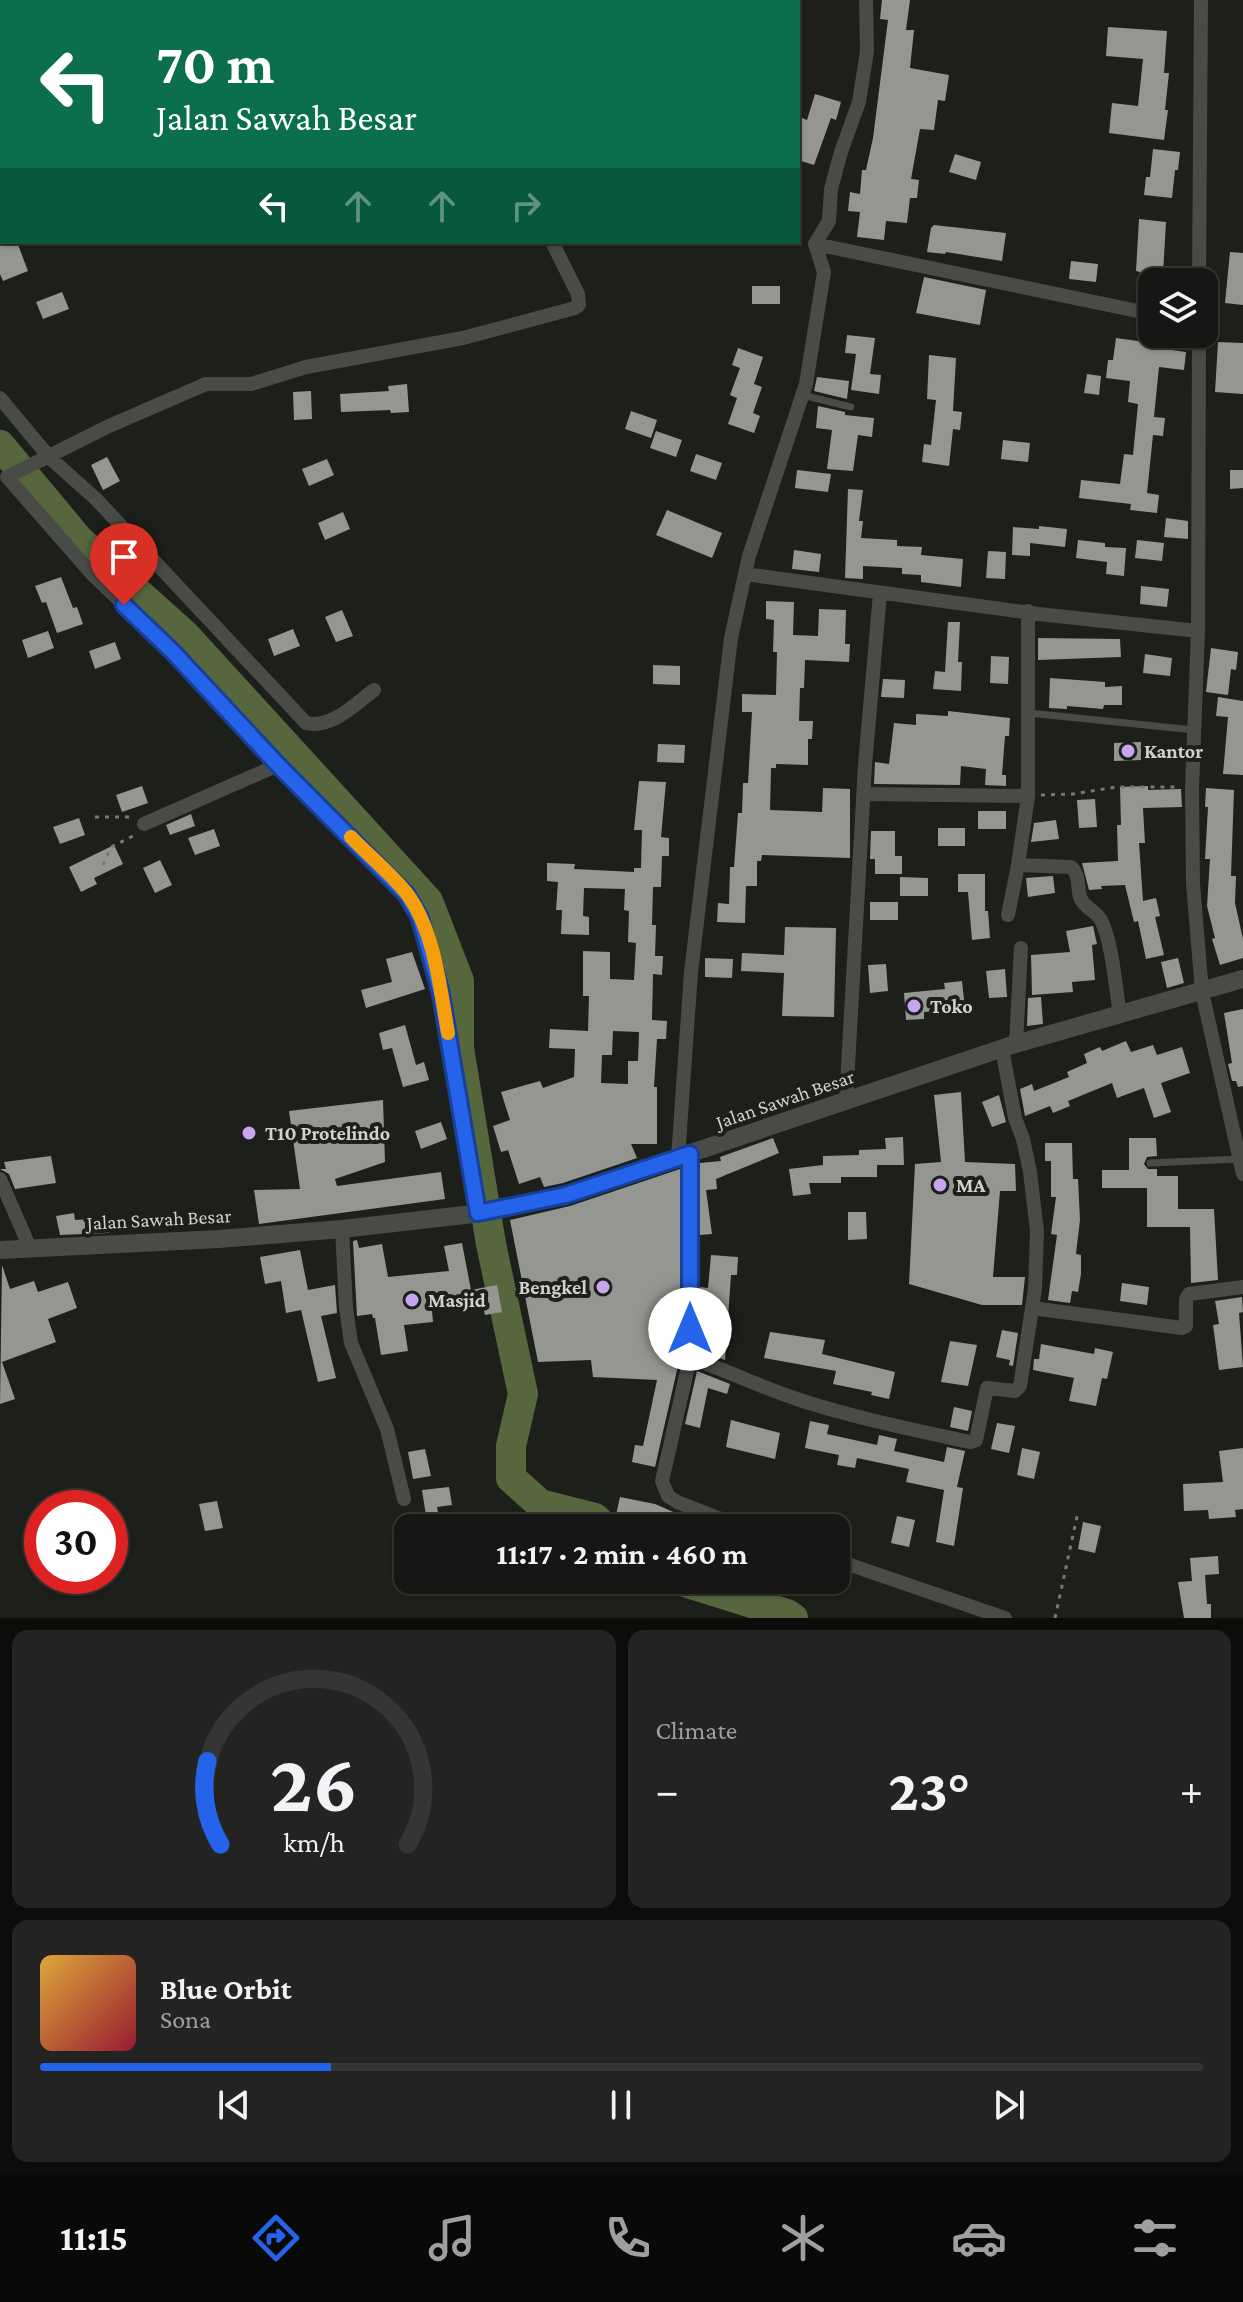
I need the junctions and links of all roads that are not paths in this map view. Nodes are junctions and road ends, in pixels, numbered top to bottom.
1 (866, 0) edge
2 (1201, 0) edge
3 (553, 244) edge
4 (815, 244) junction
5 (1199, 268) edge
6 (1138, 311) edge
7 (1199, 348) edge
8 (802, 395) junction
9 (0, 398) edge
10 (851, 407) dead end
11 (44, 460) junction
12 (8, 473) edge
13 (745, 574) junction
14 (880, 593) junction
15 (1028, 611) junction
16 (1198, 631) junction
17 (374, 690) dead end
18 (1029, 713) junction
19 (1194, 730) junction
20 (278, 765) junction
21 (865, 794) junction
22 (1032, 796) junction
23 (144, 824) road end
24 (1018, 865) junction
25 (1008, 915) dead end
26 (1021, 948) dead end
27 (1243, 979) edge
28 (1202, 992) junction
29 (1120, 1015) junction
30 (1009, 1047) junction
31 (846, 1102) junction
32 (684, 1156) junction
33 (1150, 1163) dead end
34 (1241, 1166) edge
35 (0, 1179) edge
36 (480, 1213) junction
37 (342, 1229) junction
38 (30, 1248) junction
39 (0, 1250) edge
40 (1243, 1287) edge
41 (1032, 1308) junction
42 (690, 1358) junction
43 (404, 1499) dead end
44 (708, 1514) edge
45 (850, 1565) edge
46 (1005, 1618) edge

1 - 4 street
2 - 5 street
3 - 11 street
4 - 6 street
4 - 8 street
7 - 16 street
8 - 10 lane
8 - 13 street
9 - 11 street
11 - 12 street
11 - 17 street
12 - 20 street
13 - 14 street
13 - 32 street
14 - 15 street
14 - 21 street
15 - 16 street
15 - 18 street
16 - 19 street
18 - 19 lane
18 - 22 street
19 - 28 street
20 - 23 street
20 - 36 street
21 - 22 street
21 - 31 street
22 - 24 street
24 - 25 street
24 - 29 street
26 - 30 street
27 - 28 main road, Jalan Sawah Besar
28 - 29 main road, Jalan Sawah Besar
28 - 34 street
29 - 30 main road, Jalan Sawah Besar
30 - 31 main road, Jalan Sawah Besar
30 - 41 street
31 - 32 main road, Jalan Sawah Besar
32 - 36 main road, Jalan Sawah Besar
32 - 42 street
33 - 34 lane
35 - 38 street
36 - 37 main road, Jalan Sawah Besar
37 - 38 main road, Jalan Sawah Besar
37 - 43 street
38 - 39 main road, Jalan Sawah Besar
40 - 41 street
41 - 42 street
42 - 44 street
45 - 46 street

